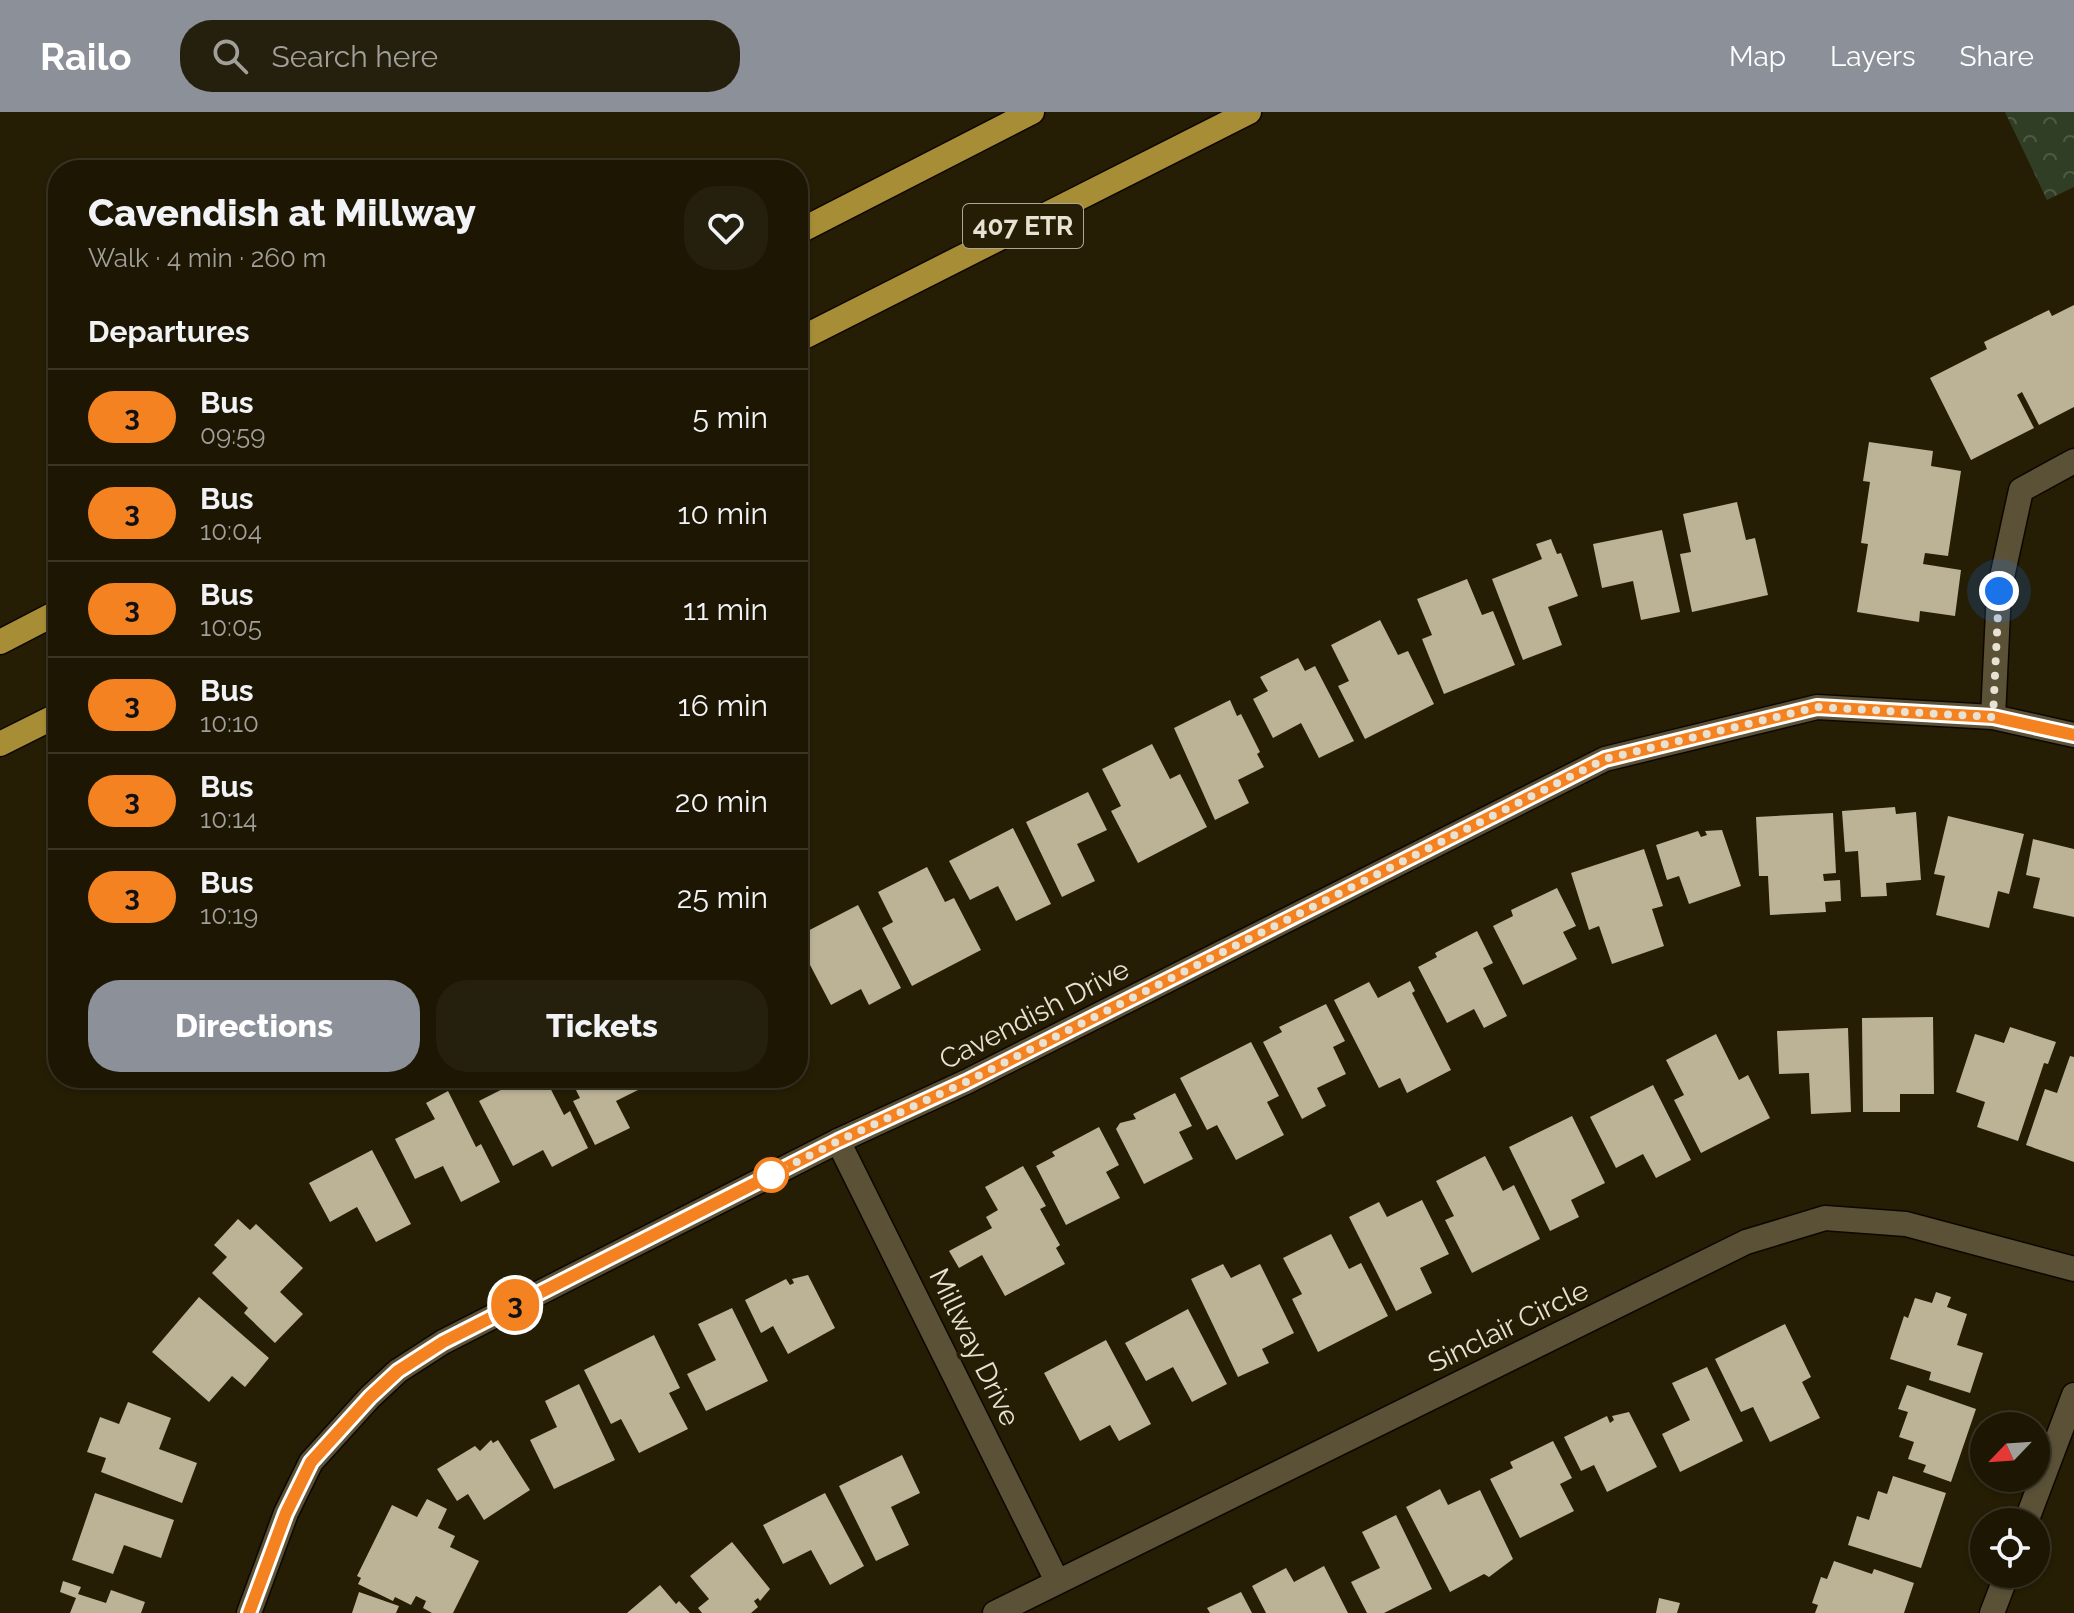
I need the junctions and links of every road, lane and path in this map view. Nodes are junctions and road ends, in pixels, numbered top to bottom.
1 (1032, 112) edge
2 (1249, 112) edge
3 (808, 227) edge
4 (808, 335) edge
5 (2074, 461) edge
6 (48, 617) edge
7 (0, 642) edge
8 (1993, 717) junction
9 (48, 720) edge
10 (2074, 735) edge
11 (0, 744) edge
12 (838, 1141) junction
13 (2074, 1269) edge
14 (2074, 1395) edge
15 (2031, 1508) edge
16 (1057, 1581) junction
17 (2002, 1588) edge
18 (249, 1613) edge
19 (995, 1613) edge
20 (1992, 1613) edge

1 - 3 highway
2 - 4 highway, 407 ETR
5 - 8 street
6 - 7 highway
8 - 10 street, Cavendish Drive
8 - 12 street, Cavendish Drive
9 - 11 highway
12 - 16 street, Millway Drive
12 - 18 street, Cavendish Drive
13 - 16 street, Sinclair Circle
14 - 15 street
16 - 19 street, Sinclair Circle
17 - 20 street

